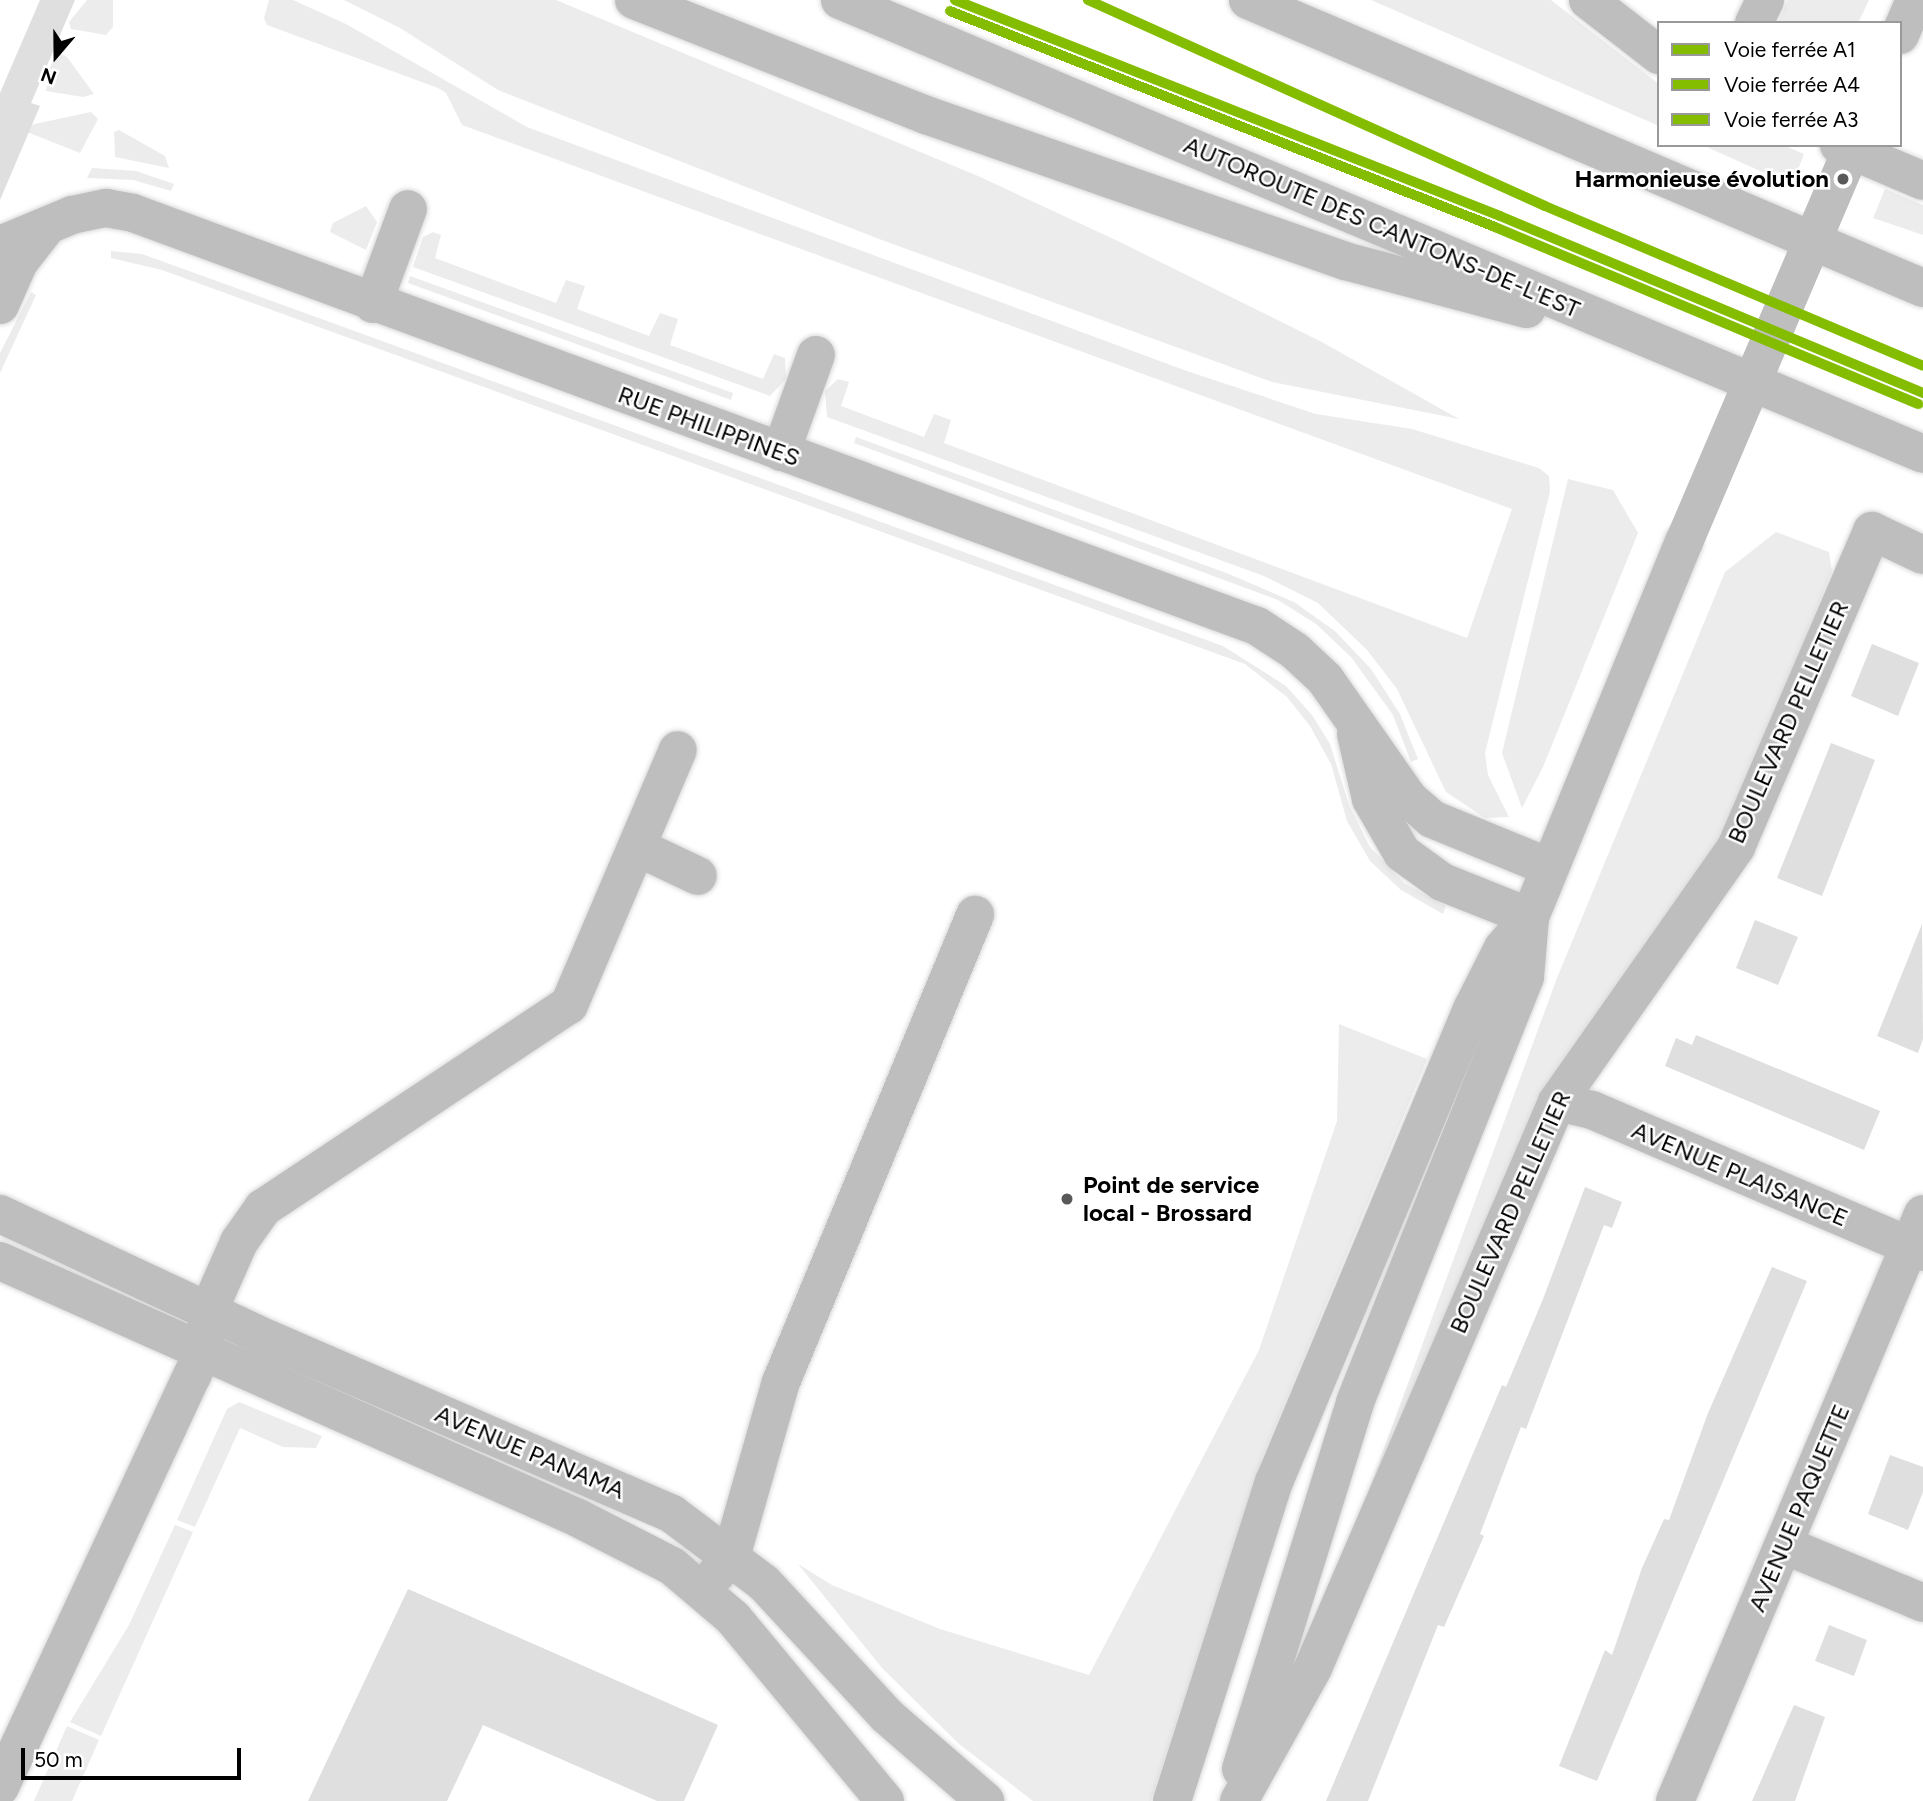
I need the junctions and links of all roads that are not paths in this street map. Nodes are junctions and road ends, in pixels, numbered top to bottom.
1 (634, 0) edge
2 (840, 0) edge
3 (1248, 0) edge
4 (1588, 0) edge
5 (1765, 0) edge
6 (1915, 0) edge
7 (1755, 21) edge
8 (1902, 30) edge
9 (1657, 53) edge
10 (1844, 147) edge
11 (1852, 147) edge
12 (1923, 181) edge
13 (408, 209) dead end
14 (44, 230) junction
15 (0, 245) edge
16 (1923, 288) edge
17 (373, 304) junction
18 (0, 305) edge
19 (1648, 340) junction
20 (816, 355) dead end
21 (781, 452) junction
22 (1923, 454) edge
23 (1923, 555) edge
24 (1349, 707) junction
25 (678, 750) dead end
26 (639, 848) junction
27 (1549, 867) junction
28 (698, 876) dead end
29 (975, 915) dead end
30 (1530, 917) junction
31 (1556, 1102) junction
32 (0, 1214) edge
33 (1919, 1237) edge
34 (0, 1261) edge
35 (209, 1310) junction
36 (202, 1353) junction
37 (1784, 1545) junction
38 (732, 1557) junction
39 (703, 1588) junction
40 (1923, 1603) edge
41 (0, 1787) edge
42 (885, 1801) edge
43 (985, 1801) edge
44 (1172, 1801) edge
45 (1232, 1801) edge
46 (1239, 1801) edge
47 (1675, 1801) edge

1 - 19 main road
2 - 19 main road, AUTOROUTE DES CANTONS-DE-L'EST
3 - 16 main road
4 - 9 main road
5 - 7 main road
6 - 8 main road
10 - 12 main road
11 - 27 main road, bridge
13 - 17 main road
14 - 15 main road, RUE PHILIPPINES
14 - 17 main road, RUE PHILIPPINES
14 - 18 main road, RUE PHILIPPINES
17 - 21 main road, RUE PHILIPPINES
19 - 22 main road, AUTOROUTE DES CANTONS-DE-L'EST
20 - 21 main road
21 - 24 main road, RUE PHILIPPINES
23 - 31 main road, BOULEVARD PELLETIER
24 - 27 main road, RUE PHILIPPINES
24 - 30 main road
25 - 26 main road
26 - 28 main road
26 - 35 main road
27 - 30 main road
29 - 38 main road
30 - 44 main road
30 - 45 main road
31 - 33 main road, AVENUE PLAISANCE
31 - 46 main road, BOULEVARD PELLETIER
32 - 35 main road, AVENUE PANAMA
33 - 37 main road, AVENUE PAQUETTE
34 - 36 main road, AVENUE PANAMA
35 - 36 main road
35 - 38 main road, AVENUE PANAMA
36 - 39 main road, AVENUE PANAMA
36 - 41 main road
37 - 40 main road
37 - 47 main road, AVENUE PAQUETTE
38 - 39 main road
38 - 43 main road, AVENUE PANAMA
39 - 42 main road, AVENUE PANAMA

